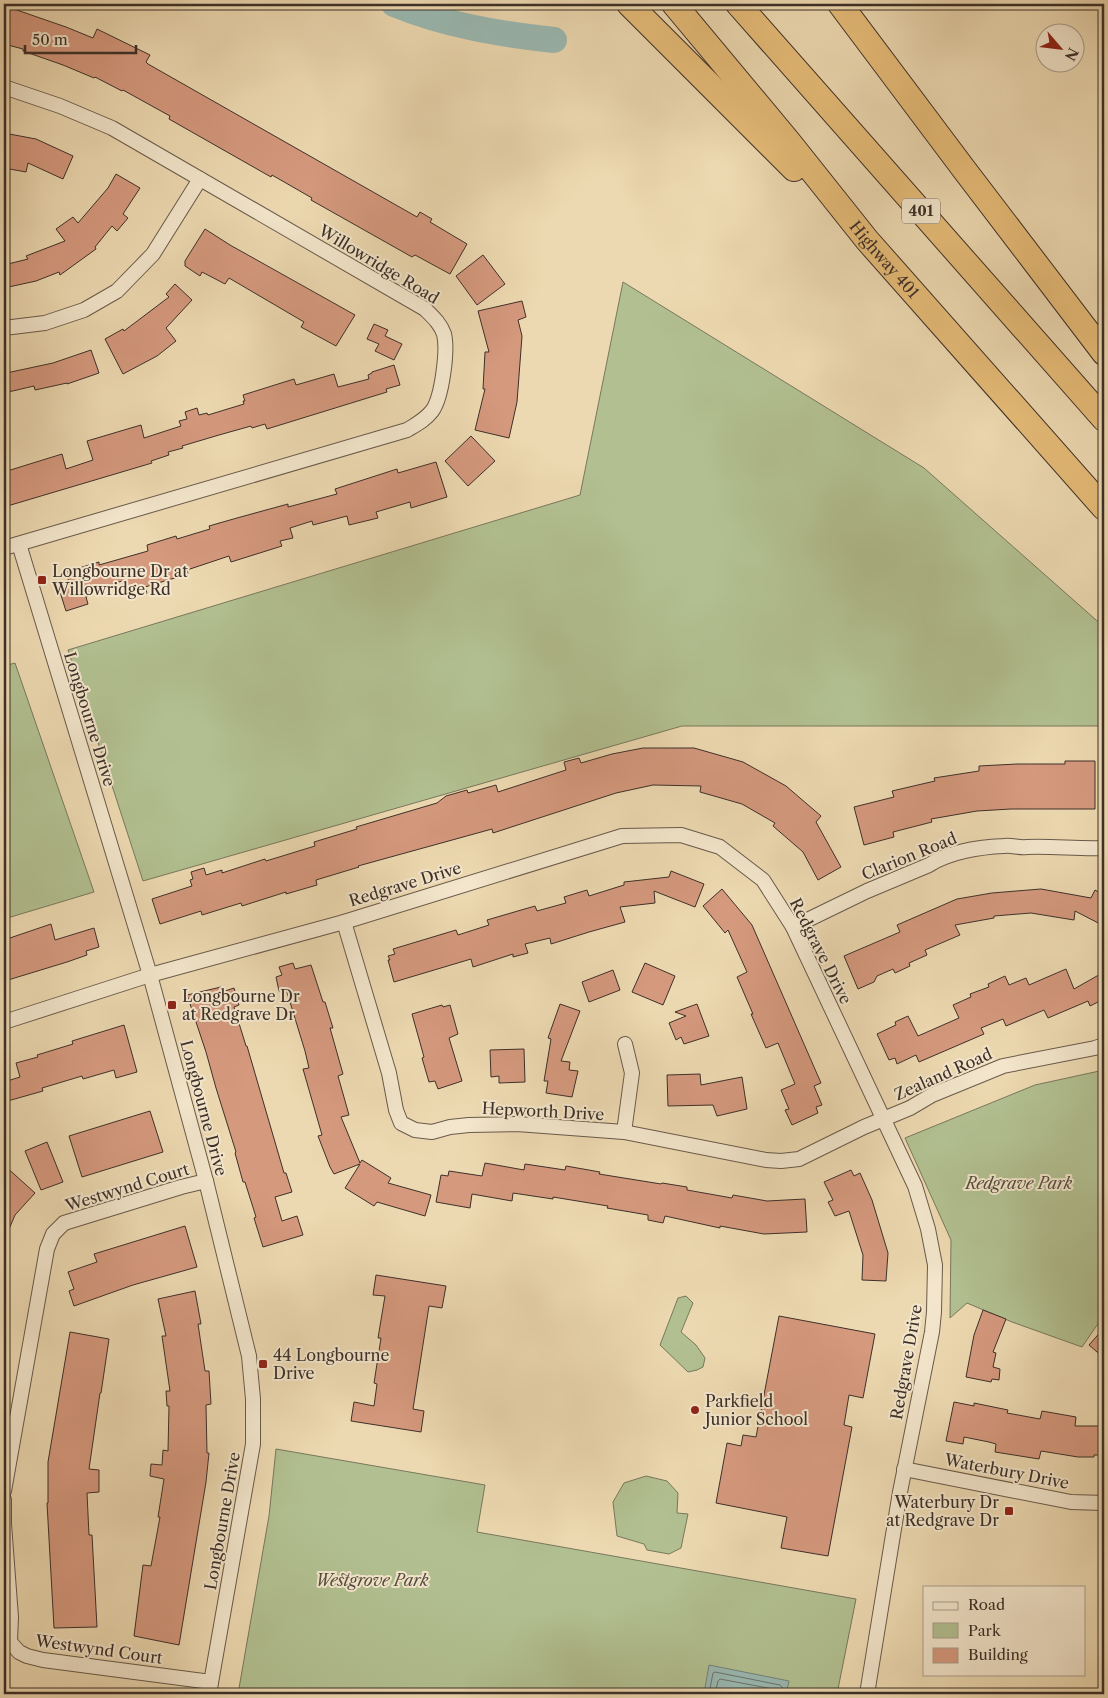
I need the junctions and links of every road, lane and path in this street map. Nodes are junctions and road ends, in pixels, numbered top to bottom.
1 (628, 4) edge
2 (674, 4) edge
3 (738, 4) edge
4 (840, 4) edge
5 (4, 87) edge
6 (200, 179) junction
7 (867, 240) junction
8 (4, 328) edge
9 (1104, 353) edge
10 (1104, 419) edge
11 (1104, 508) edge
12 (18, 544) junction
13 (4, 548) edge
14 (1104, 848) edge
15 (344, 922) junction
16 (793, 927) junction
17 (150, 975) junction
18 (4, 1022) edge
19 (625, 1044) dead end
20 (1104, 1045) edge
21 (884, 1119) junction
22 (624, 1132) junction
23 (206, 1182) junction
24 (904, 1469) junction
25 (4, 1491) edge
26 (4, 1500) edge
27 (1104, 1503) edge
28 (210, 1688) edge
29 (867, 1694) edge

1 - 7 highway
2 - 7 highway, Highway 401
3 - 10 highway, 401
4 - 9 highway
5 - 6 street, Willowridge Road
6 - 8 street
6 - 12 street, Willowridge Road
7 - 11 highway, Highway 401
12 - 13 street, Willowridge Road
12 - 17 street, Longbourne Drive
14 - 16 street, Clarion Road
15 - 16 street, Redgrave Drive
15 - 17 street, Redgrave Drive
15 - 22 street, Hepworth Drive
16 - 21 street, Redgrave Drive
17 - 18 street, Redgrave Drive
17 - 23 street, Longbourne Drive
19 - 22 street
20 - 21 street, Zealand Road
21 - 22 street, Hepworth Drive
21 - 24 street, Redgrave Drive
23 - 25 street, Westwynd Court
23 - 28 street, Longbourne Drive
24 - 27 street, Waterbury Drive
24 - 29 street, Redgrave Drive
26 - 28 street, Westwynd Court

